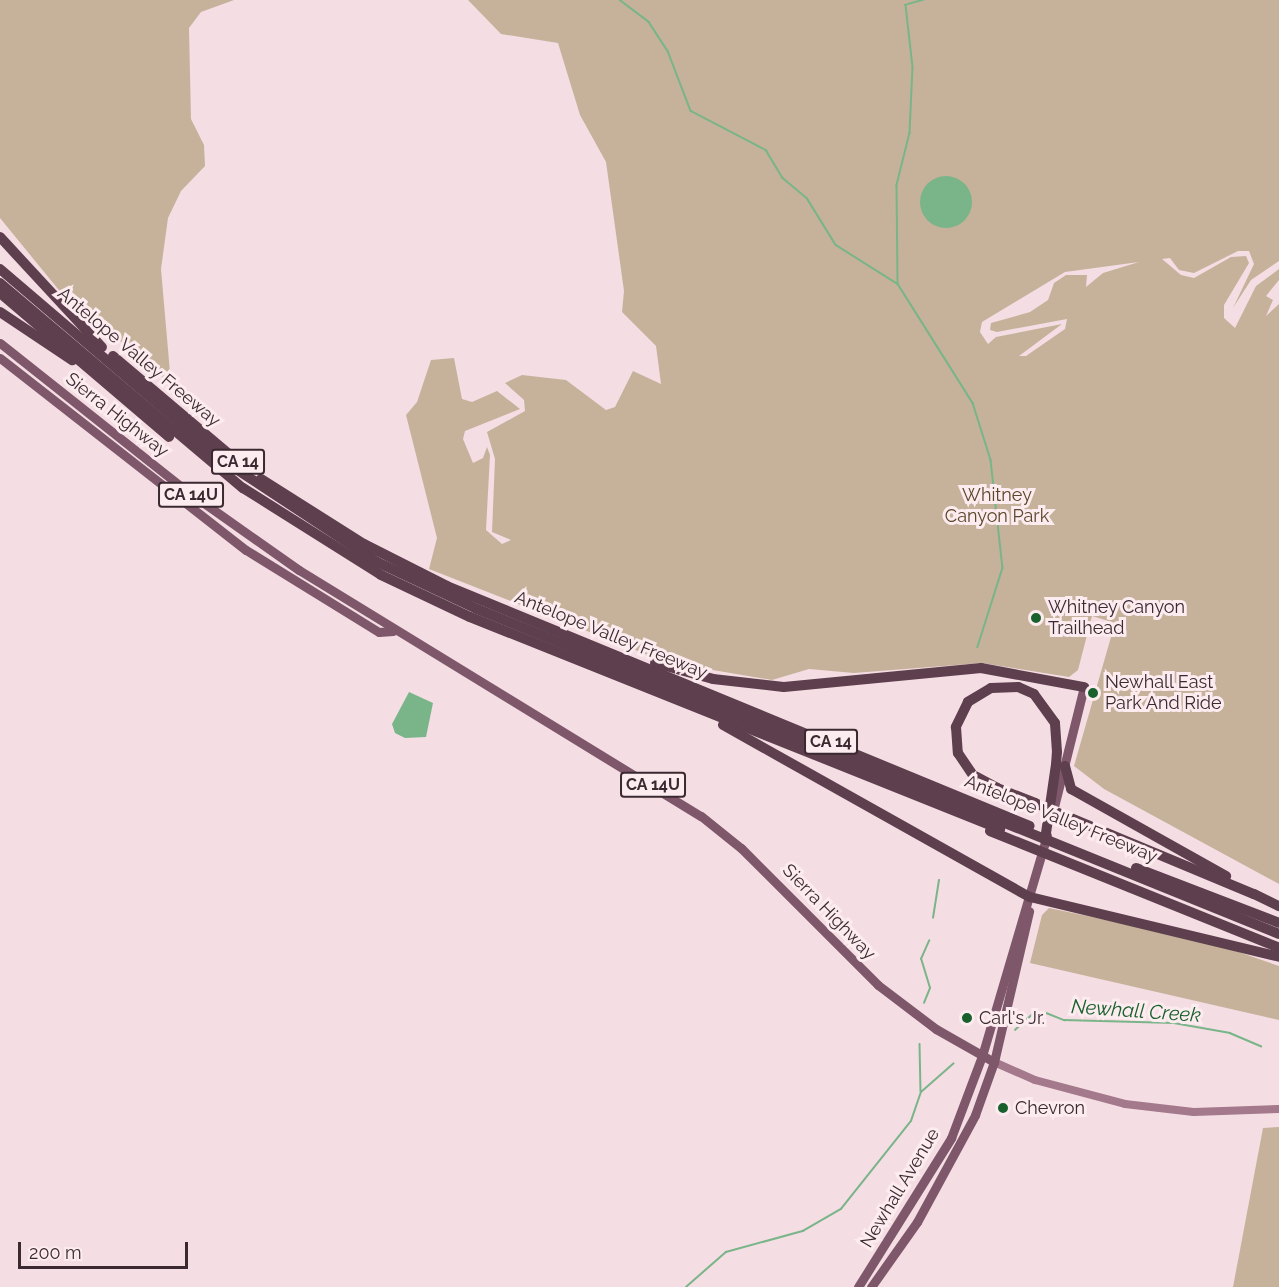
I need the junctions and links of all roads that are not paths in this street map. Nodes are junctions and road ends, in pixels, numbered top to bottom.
1 (0, 237) edge
2 (0, 260) edge
3 (0, 269) edge
4 (0, 283) edge
5 (0, 293) edge
6 (0, 312) edge
7 (0, 344) edge
8 (102, 347) junction
9 (0, 358) edge
10 (82, 364) junction
11 (359, 566) junction
12 (427, 591) junction
13 (393, 631) junction
14 (632, 661) junction
15 (1084, 687) joint
16 (723, 725) junction
17 (1065, 766) junction
18 (1026, 835) junction
19 (1045, 840) junction
20 (1063, 850) junction
21 (1254, 894) junction
22 (1030, 897) junction
23 (1279, 906) edge
24 (1279, 923) edge
25 (1279, 934) edge
26 (1279, 940) edge
27 (1279, 948) edge
28 (1279, 957) edge
29 (982, 1056) junction
30 (994, 1062) junction
31 (1279, 1109) edge
32 (858, 1287) edge
33 (871, 1287) edge

1 - 8 highway
2 - 8 highway, Antelope Valley Freeway / CA 14
3 - 12 highway
4 - 11 highway
5 - 10 highway, Antelope Valley Freeway / CA 14
6 - 10 highway
7 - 13 main road, Sierra Highway / CA 14U
8 - 12 highway, Antelope Valley Freeway / CA 14
9 - 13 main road, Sierra Highway / CA 14U
10 - 11 highway, Antelope Valley Freeway / CA 14
11 - 12 highway, Antelope Valley Freeway / CA 14
12 - 14 highway, Antelope Valley Freeway / CA 14
12 - 16 highway, Antelope Valley Freeway / CA 14
12 - 18 highway
13 - 29 main road, Sierra Highway / CA 14U
14 - 15 highway
14 - 18 highway, Antelope Valley Freeway / CA 14
15 - 17 main road, Newhall Avenue
16 - 18 highway, Antelope Valley Freeway / CA 14
16 - 22 highway
17 - 19 main road, Newhall Avenue
17 - 21 highway
18 - 20 highway, Antelope Valley Freeway / CA 14
18 - 20 highway, Antelope Valley Freeway / CA 14
19 - 21 highway
19 - 22 main road, Newhall Avenue
20 - 24 highway, Antelope Valley Freeway / CA 14
20 - 25 highway
20 - 26 highway
20 - 27 highway, Antelope Valley Freeway / CA 14
21 - 23 highway
22 - 28 highway
22 - 29 main road, Newhall Avenue
22 - 30 main road, Newhall Avenue
29 - 30 main road, Sierra Highway
29 - 32 main road, Newhall Avenue
30 - 31 main road, Sierra Highway
30 - 33 main road, Newhall Avenue

